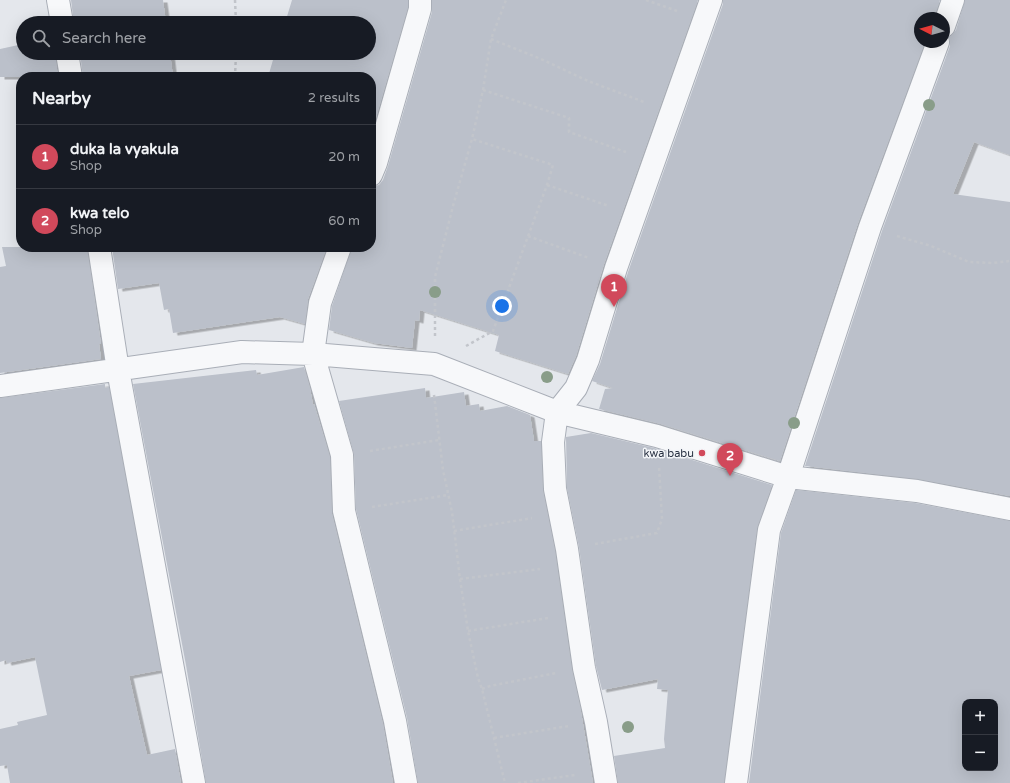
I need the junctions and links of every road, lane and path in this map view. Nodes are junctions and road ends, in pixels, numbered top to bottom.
1 (58, 0) edge
2 (235, 0) edge
3 (420, 0) edge
4 (646, 0) edge
5 (953, 0) edge
6 (707, 10) edge
7 (949, 12) edge
8 (61, 16) edge
9 (236, 16) edge
10 (491, 38) dead end
11 (936, 48) edge
12 (68, 60) edge
13 (236, 60) edge
14 (70, 72) edge
15 (235, 72) edge
16 (483, 90) dead end
17 (671, 112) junction
18 (472, 139) dead end
19 (655, 161) junction
20 (376, 163) edge
21 (547, 185) junction
22 (635, 215) junction
23 (870, 227) junction
24 (528, 236) junction
25 (99, 252) edge
26 (338, 252) edge
27 (1010, 262) edge
28 (616, 268) junction
29 (313, 354) junction
30 (434, 364) junction
31 (118, 370) junction
32 (0, 386) edge
33 (557, 412) junction
34 (657, 436) junction
35 (439, 440) dead end
36 (342, 456) junction
37 (788, 477) junction
38 (448, 495) dead end
39 (1010, 509) edge
40 (344, 511) junction
41 (560, 516) junction
42 (454, 531) dead end
43 (568, 557) junction
44 (460, 579) dead end
45 (577, 613) junction
46 (468, 631) dead end
47 (584, 668) junction
48 (482, 689) dead end
49 (596, 722) junction
50 (494, 738) dead end
51 (605, 777) edge
52 (194, 783) edge
53 (406, 783) edge
54 (518, 783) edge
55 (736, 783) edge

1 - 8 street
2 - 9 path
3 - 20 street
4 - 6 path
5 - 7 street
6 - 17 street
10 - 17 path
11 - 23 street
12 - 14 street
13 - 15 path
16 - 19 path
17 - 19 street
18 - 21 path
19 - 22 street
21 - 22 path
21 - 24 path
22 - 28 street
23 - 27 path
23 - 37 street
24 - 28 path
24 - 30 path
25 - 31 street
26 - 29 street
28 - 33 street
29 - 30 street
29 - 31 street
29 - 36 street
30 - 33 street
31 - 32 street
31 - 52 street
33 - 34 street
33 - 41 street
34 - 37 street
34 - 43 path
35 - 36 path
36 - 40 street
37 - 39 street
37 - 55 street
38 - 40 path
40 - 53 street
41 - 42 path
41 - 43 street
43 - 44 path
43 - 45 street
45 - 46 path
45 - 47 street
47 - 48 path
47 - 49 street
49 - 50 path
49 - 51 street
51 - 54 path

